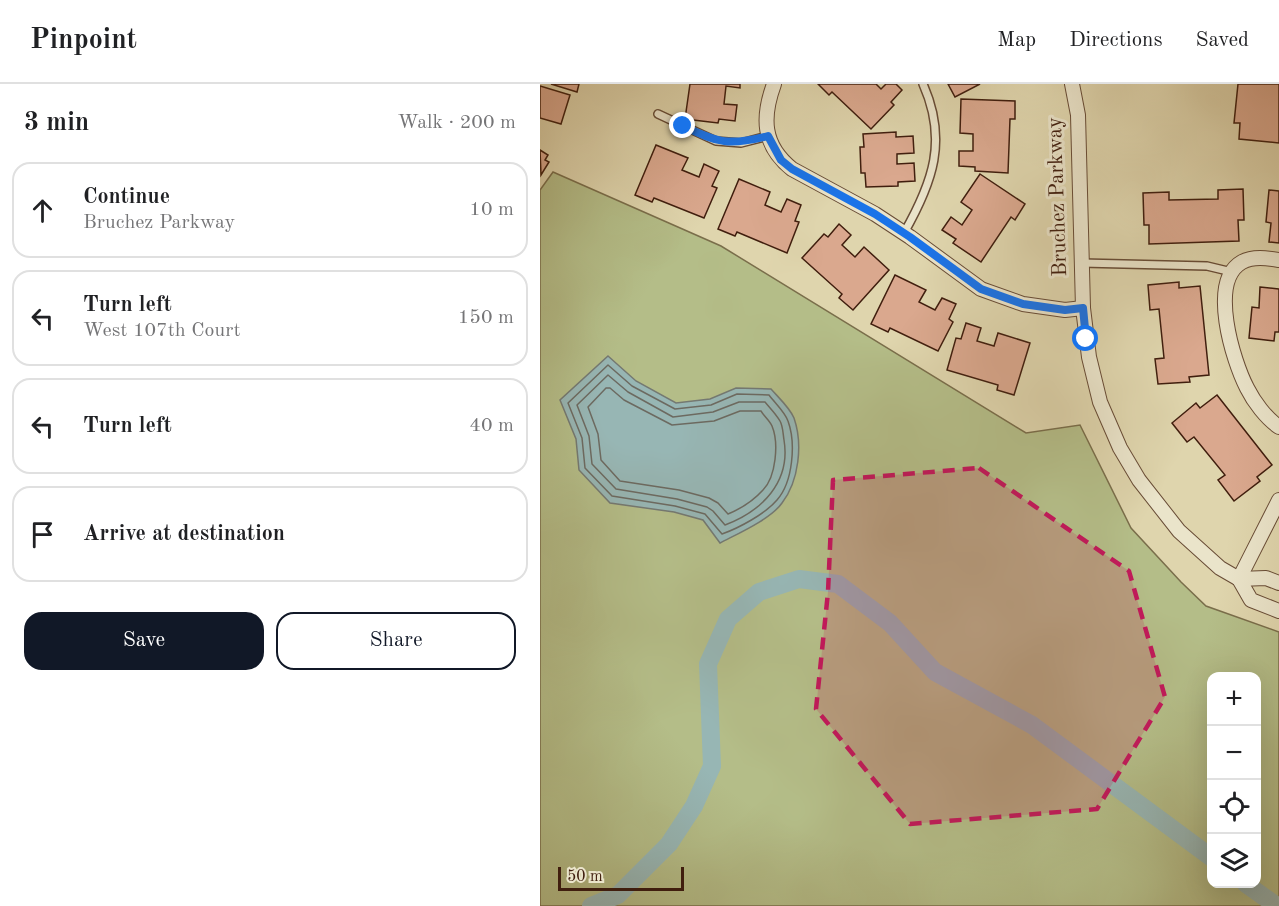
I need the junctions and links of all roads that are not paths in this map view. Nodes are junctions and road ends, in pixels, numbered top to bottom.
1 (774, 84) edge
2 (923, 84) edge
3 (1072, 84) edge
4 (658, 114) dead end
5 (768, 136) junction
6 (904, 233) junction
7 (1279, 260) edge
8 (1082, 263) junction
9 (1232, 272) junction
10 (1083, 308) junction
11 (1279, 427) edge
12 (1279, 500) edge
13 (1239, 579) junction
14 (1279, 583) edge
15 (1279, 611) edge

1 - 5 street
2 - 6 lane
3 - 8 street, Bruchez Parkway
4 - 5 lane
5 - 6 street
6 - 10 street
7 - 9 street
8 - 9 lane
8 - 10 street, Bruchez Parkway
9 - 11 street
10 - 13 street, Bruchez Parkway
12 - 13 street
13 - 14 street
13 - 15 street, Bruchez Parkway

